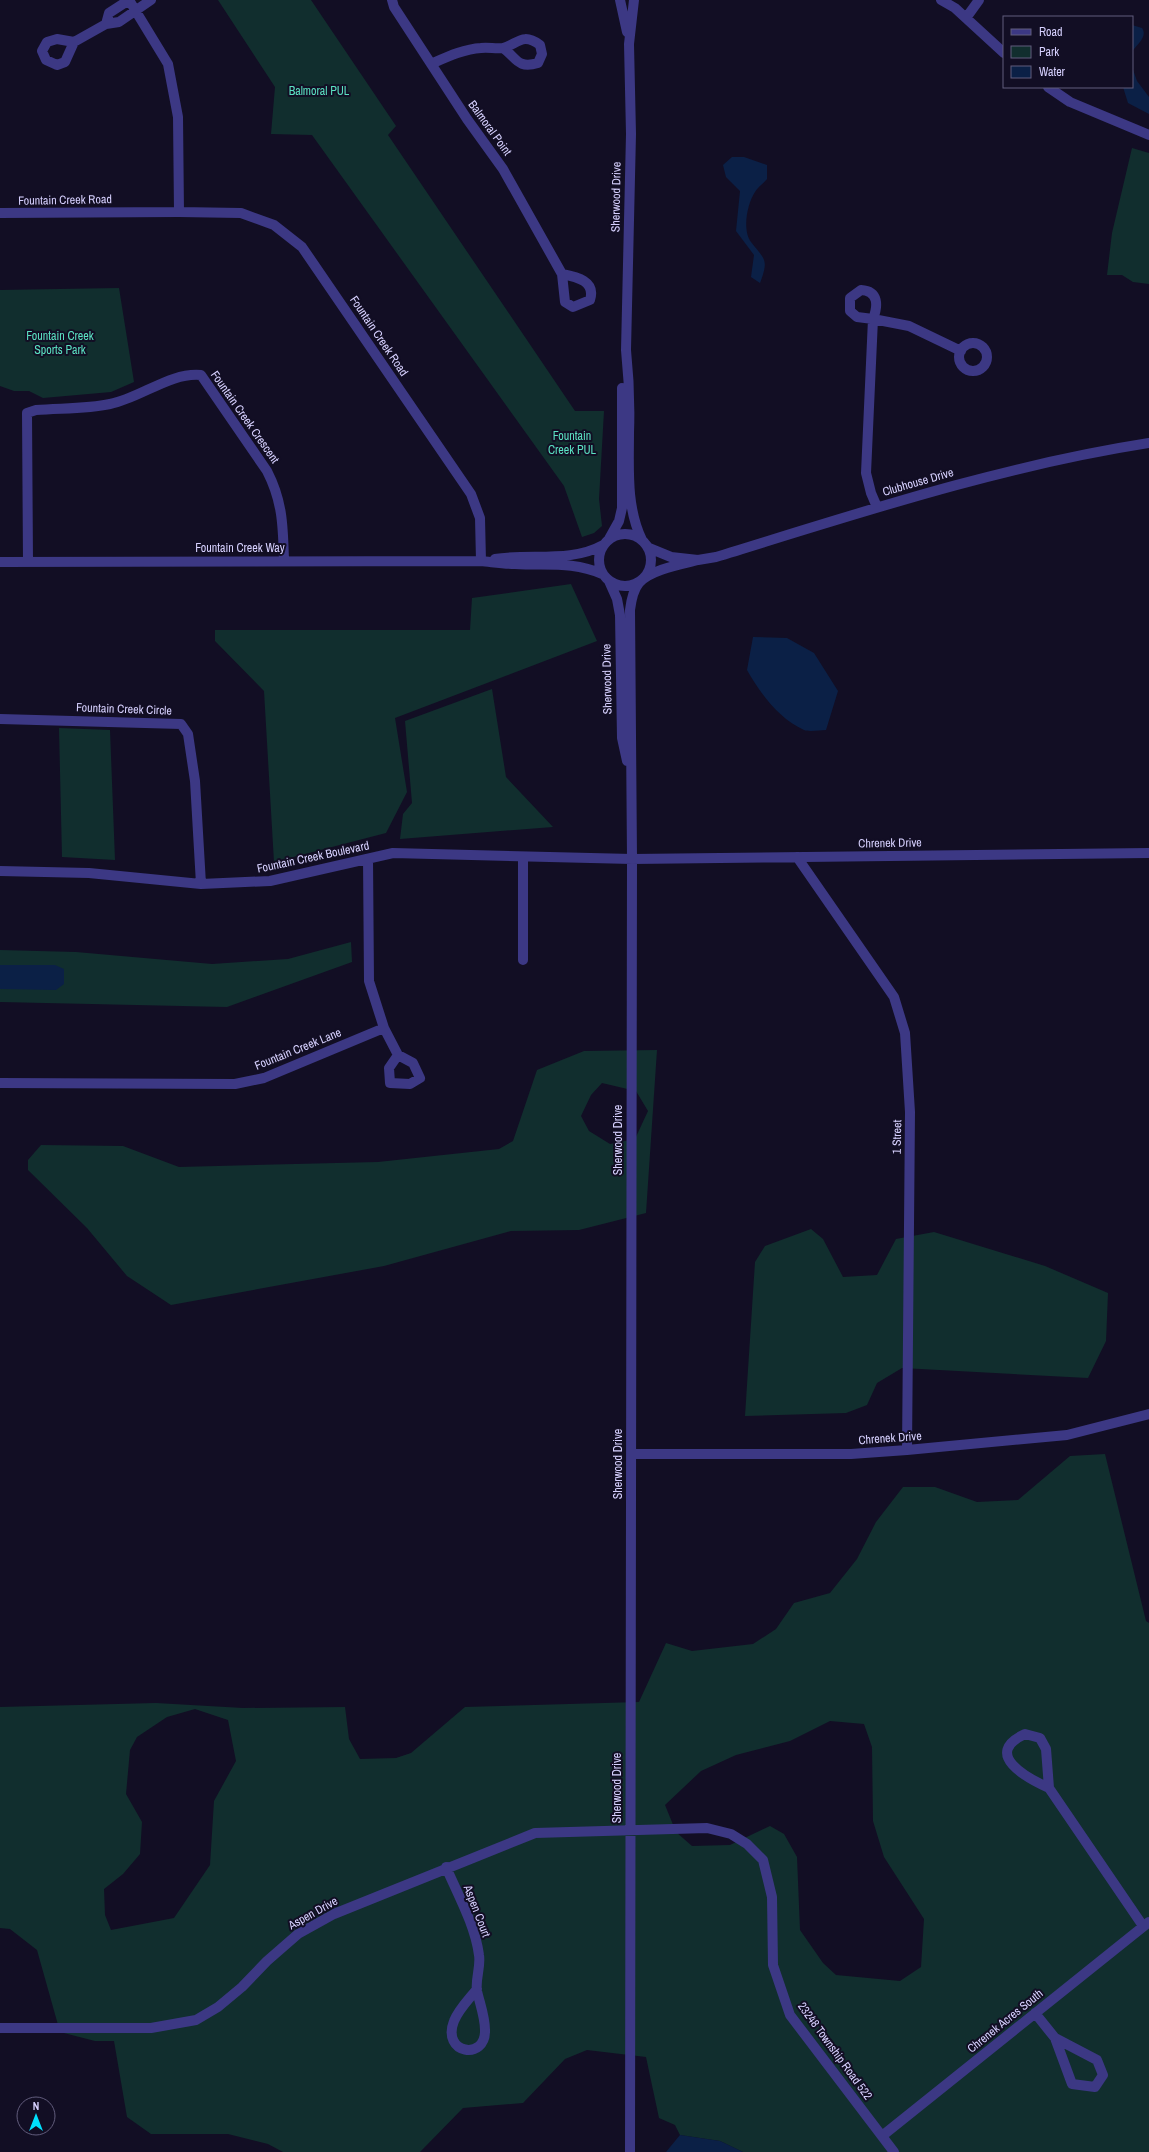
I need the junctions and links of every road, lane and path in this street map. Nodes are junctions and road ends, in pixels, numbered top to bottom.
1 (129, 0) edge
2 (151, 0) edge
3 (392, 0) edge
4 (620, 0) edge
5 (634, 0) edge
6 (941, 0) edge
7 (979, 0) edge
8 (136, 11) junction
9 (966, 18) junction
10 (106, 24) junction
11 (74, 42) dead end
12 (629, 44) junction
13 (503, 48) dead end
14 (1003, 52) edge
15 (431, 64) junction
16 (1049, 88) edge
17 (1149, 135) edge
18 (179, 212) junction
19 (0, 213) edge
20 (562, 274) dead end
21 (626, 350) junction
22 (961, 351) dead end
23 (1149, 442) edge
24 (877, 507) junction
25 (606, 542) junction
26 (646, 544) junction
27 (698, 560) junction
28 (284, 561) junction
29 (481, 561) junction
30 (0, 562) edge
31 (28, 562) junction
32 (606, 577) junction
33 (639, 582) junction
34 (0, 719) edge
35 (632, 776) junction
36 (1149, 853) edge
37 (523, 856) junction
38 (797, 857) junction
39 (368, 859) junction
40 (632, 859) junction
41 (0, 871) edge
42 (200, 884) junction
43 (523, 960) dead end
44 (384, 1028) junction
45 (398, 1055) dead end
46 (0, 1083) edge
47 (1149, 1414) edge
48 (907, 1450) junction
49 (631, 1454) junction
50 (1049, 1788) junction
51 (630, 1828) junction
52 (446, 1867) junction
53 (1146, 1924) edge
54 (477, 1990) junction
55 (1035, 2013) junction
56 (0, 2028) edge
57 (1055, 2038) junction
58 (882, 2136) junction
59 (630, 2152) edge
60 (894, 2152) edge

1 - 8 street
1 - 10 street
2 - 8 street
3 - 15 street, Balmoral Point
4 - 12 street, Sherwood Drive
5 - 12 street, Sherwood Drive
6 - 9 street
7 - 9 street
8 - 10 street
8 - 18 street
9 - 14 street
10 - 11 street
12 - 21 street, Sherwood Drive
13 - 15 street
15 - 20 street, Balmoral Point
16 - 17 street
18 - 19 street, Fountain Creek Road
18 - 29 street, Fountain Creek Road
21 - 25 street, Sherwood Drive
21 - 26 street, Sherwood Drive
22 - 24 street
23 - 24 street, Clubhouse Drive
24 - 27 street, Clubhouse Drive
25 - 26 street
25 - 29 street, Fountain Creek Way
25 - 32 street
26 - 27 street, Clubhouse Drive
26 - 33 street
27 - 33 street, Clubhouse Drive
28 - 29 street, Fountain Creek Way
28 - 31 street, Fountain Creek Way
28 - 31 street, Fountain Creek Crescent
29 - 32 street, Fountain Creek Way
30 - 31 street, Fountain Creek Way
32 - 33 street
32 - 35 street, Sherwood Drive
33 - 35 street, Sherwood Drive
34 - 42 street, Fountain Creek Circle
35 - 40 street, Sherwood Drive
36 - 38 street, Chrenek Drive
37 - 39 street, Fountain Creek Boulevard
37 - 40 street, Fountain Creek Boulevard
37 - 43 street
38 - 40 street, Chrenek Drive
38 - 48 street, 1 Street
39 - 42 street, Fountain Creek Boulevard
39 - 44 street
40 - 49 street, Sherwood Drive
41 - 42 street, Fountain Creek Boulevard
44 - 45 street
44 - 46 street, Fountain Creek Lane
47 - 48 street, Chrenek Drive
48 - 49 street, Chrenek Drive
49 - 51 street, Sherwood Drive
50 - 50 street
50 - 53 street, Chrenek Acres South
51 - 52 street, Aspen Drive
51 - 58 street, 23248 Township Road 522
51 - 59 street, Sherwood Drive
52 - 54 street, Aspen Court
52 - 56 street, Aspen Drive
53 - 55 street, Chrenek Acres South
54 - 54 street, Aspen Court
55 - 57 street
55 - 58 street, Chrenek Acres South
57 - 57 street
58 - 60 street, 23248 Township Road 522

